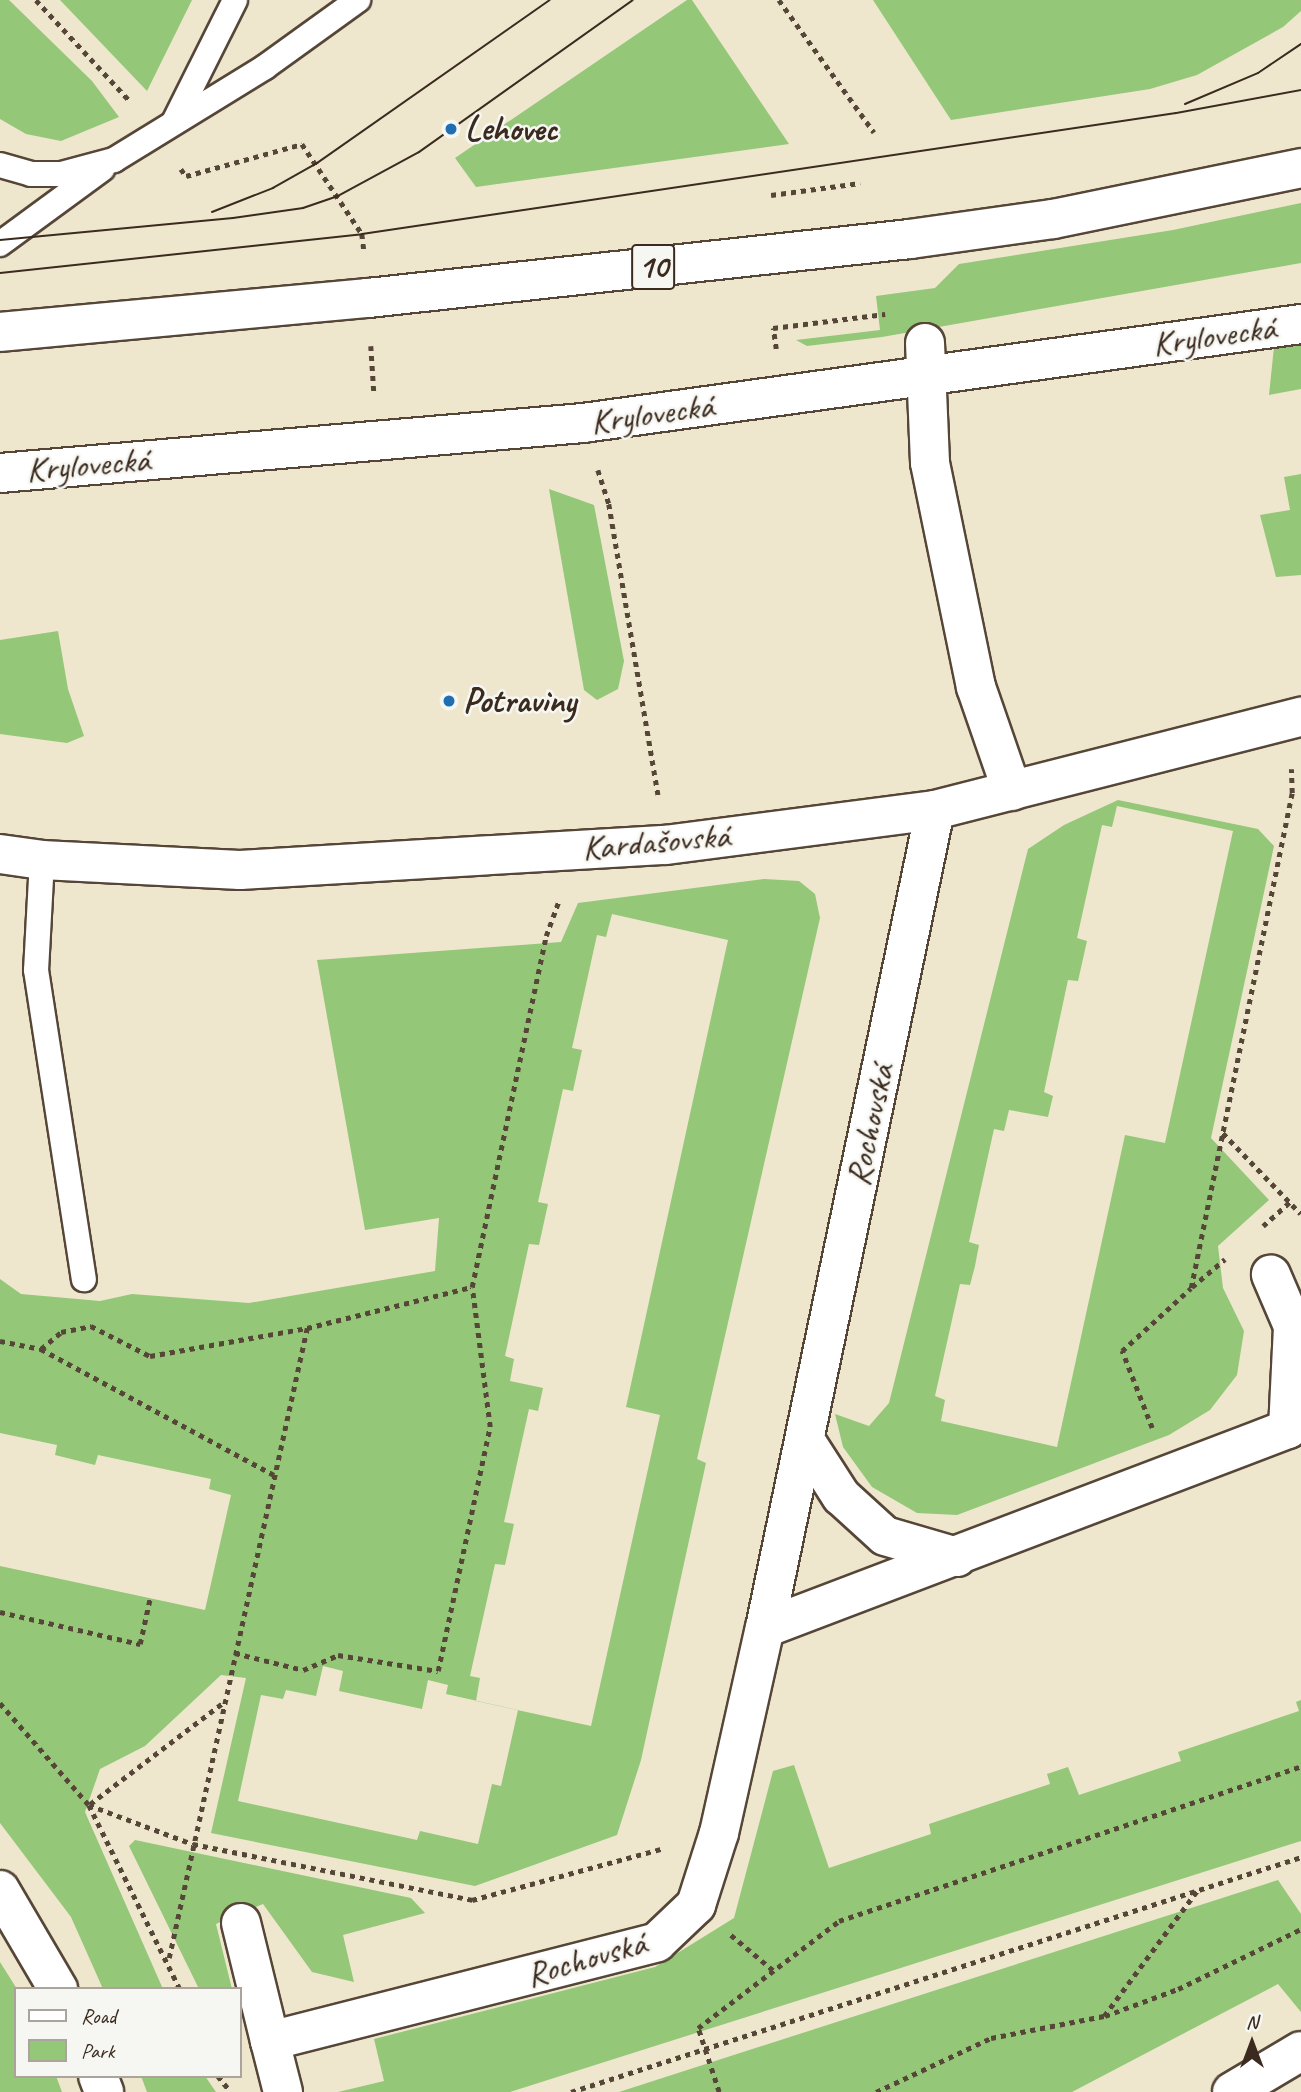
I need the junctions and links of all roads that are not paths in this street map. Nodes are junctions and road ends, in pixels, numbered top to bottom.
1 (234, 0) edge
2 (358, 0) edge
3 (169, 128) junction
4 (114, 160) junction
5 (0, 165) edge
6 (1301, 167) edge
7 (0, 244) edge
8 (1301, 324) edge
9 (0, 331) edge
10 (926, 360) junction
11 (0, 473) edge
12 (1295, 718) edge
13 (1012, 791) junction
14 (935, 810) junction
15 (0, 854) edge
16 (42, 860) junction
17 (1271, 1275) dead end
18 (84, 1279) dead end
19 (805, 1440) junction
20 (957, 1557) junction
21 (765, 1628) junction
22 (0, 1889) edge
23 (240, 1923) dead end
24 (57, 1987) edge
25 (270, 2041) junction
26 (1301, 2051) edge
27 (283, 2092) edge
28 (1232, 2092) edge

1 - 3 lane
2 - 3 lane
3 - 4 lane
4 - 5 lane
4 - 7 lane
6 - 9 street, 10
8 - 10 street, Krylovecká
10 - 11 street, Krylovecká
10 - 13 street
12 - 13 street, Kardašovská
13 - 14 street, Kardašovská
14 - 16 street, Kardašovská
14 - 19 street, Rochovská
15 - 16 street, Kardašovská
16 - 18 lane
17 - 20 street
19 - 20 street
19 - 21 street, Rochovská
20 - 21 street
21 - 25 street, Rochovská
22 - 24 street
23 - 25 street
25 - 27 street
26 - 28 street

